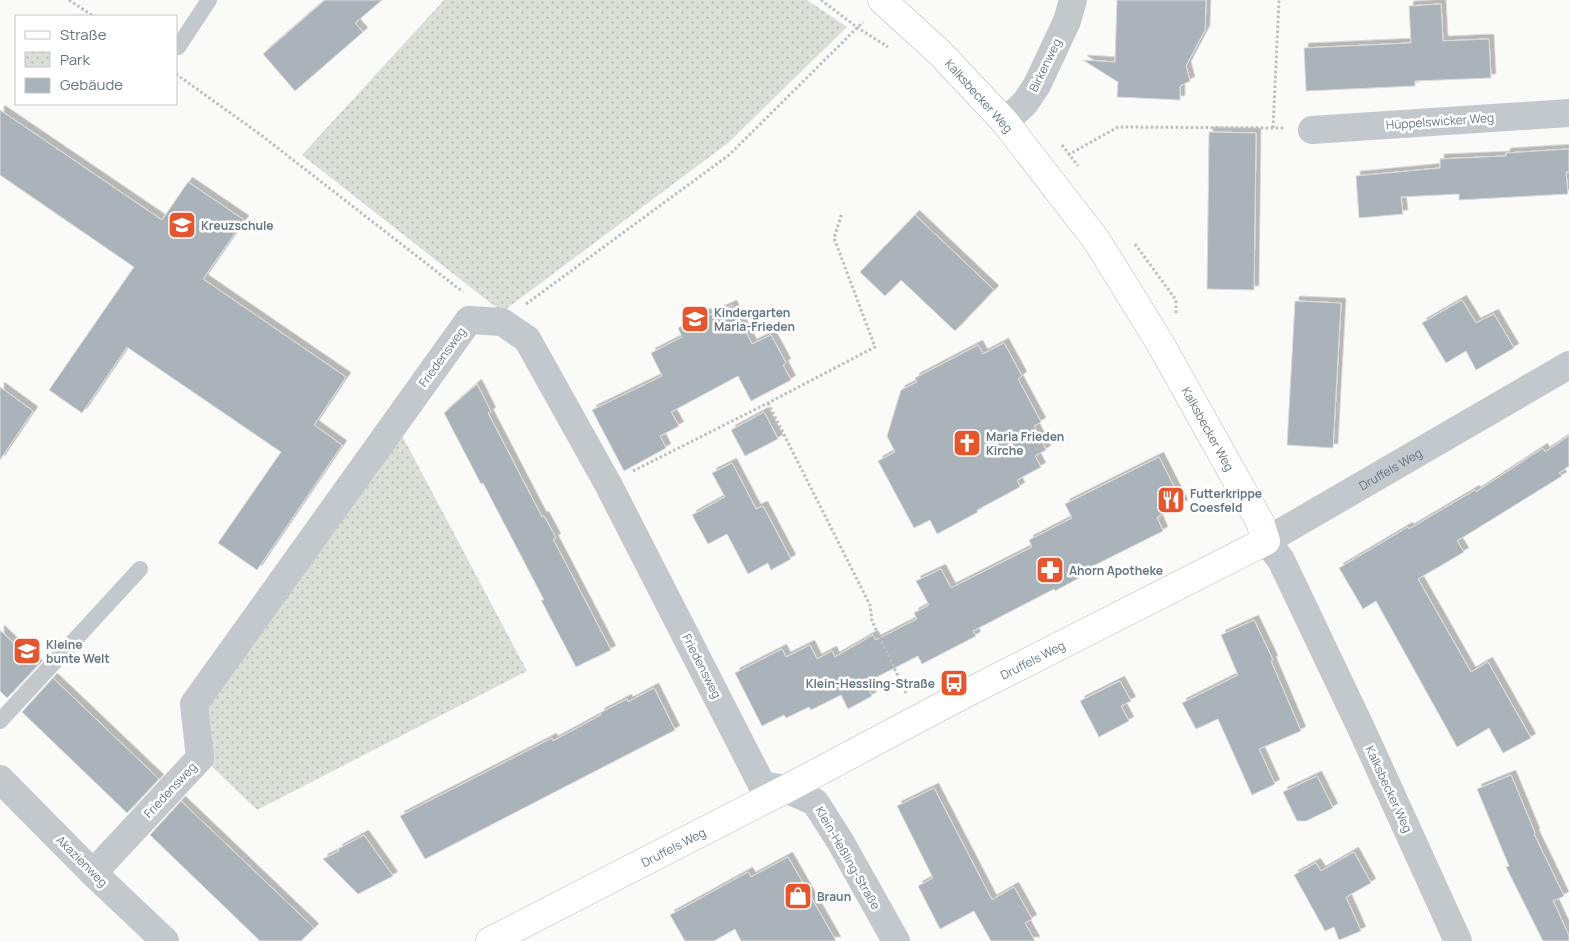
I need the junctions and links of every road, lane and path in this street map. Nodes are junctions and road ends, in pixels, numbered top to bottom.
1 (69, 0) edge
2 (209, 0) edge
3 (821, 0) edge
4 (882, 0) edge
5 (1073, 0) edge
6 (1279, 0) edge
7 (92, 15) edge
8 (864, 21) dead end
9 (858, 28) junction
10 (876, 40) dead end
11 (178, 47) dead end
12 (178, 75) edge
13 (1569, 113) edge
14 (1005, 122) junction
15 (1273, 128) junction
16 (1312, 130) joint
17 (1045, 176) junction
18 (842, 214) dead end
19 (502, 322) junction
20 (1569, 365) edge
21 (768, 404) junction
22 (608, 484) junction
23 (1266, 541) junction
24 (140, 569) dead end
25 (908, 695) dead end
26 (0, 720) edge
27 (0, 779) edge
28 (786, 789) junction
29 (92, 873) junction
30 (165, 941) edge
31 (490, 941) edge
32 (896, 941) edge
33 (1458, 941) edge

1 - 7 path
2 - 11 lane
3 - 9 path
4 - 14 street, Kalksbecker Weg
5 - 14 street, Birkenweg
6 - 15 path
8 - 9 path
9 - 10 path
9 - 19 path
12 - 19 path
13 - 16 street, Hüppelswicker Weg
14 - 17 street, Kalksbecker Weg
15 - 16 path
15 - 17 path
17 - 23 street, Kalksbecker Weg
18 - 21 path
19 - 22 street, Friedensweg
19 - 29 street, Friedensweg
20 - 23 street, Druffels Weg
21 - 22 path
21 - 25 path
22 - 28 street, Friedensweg
23 - 28 street, Druffels Weg
23 - 33 street, Kalksbecker Weg
24 - 26 lane
27 - 29 street, Akazienweg
28 - 31 street, Druffels Weg
28 - 32 street, Klein-Heßling-Straße
29 - 30 street, Akazienweg

